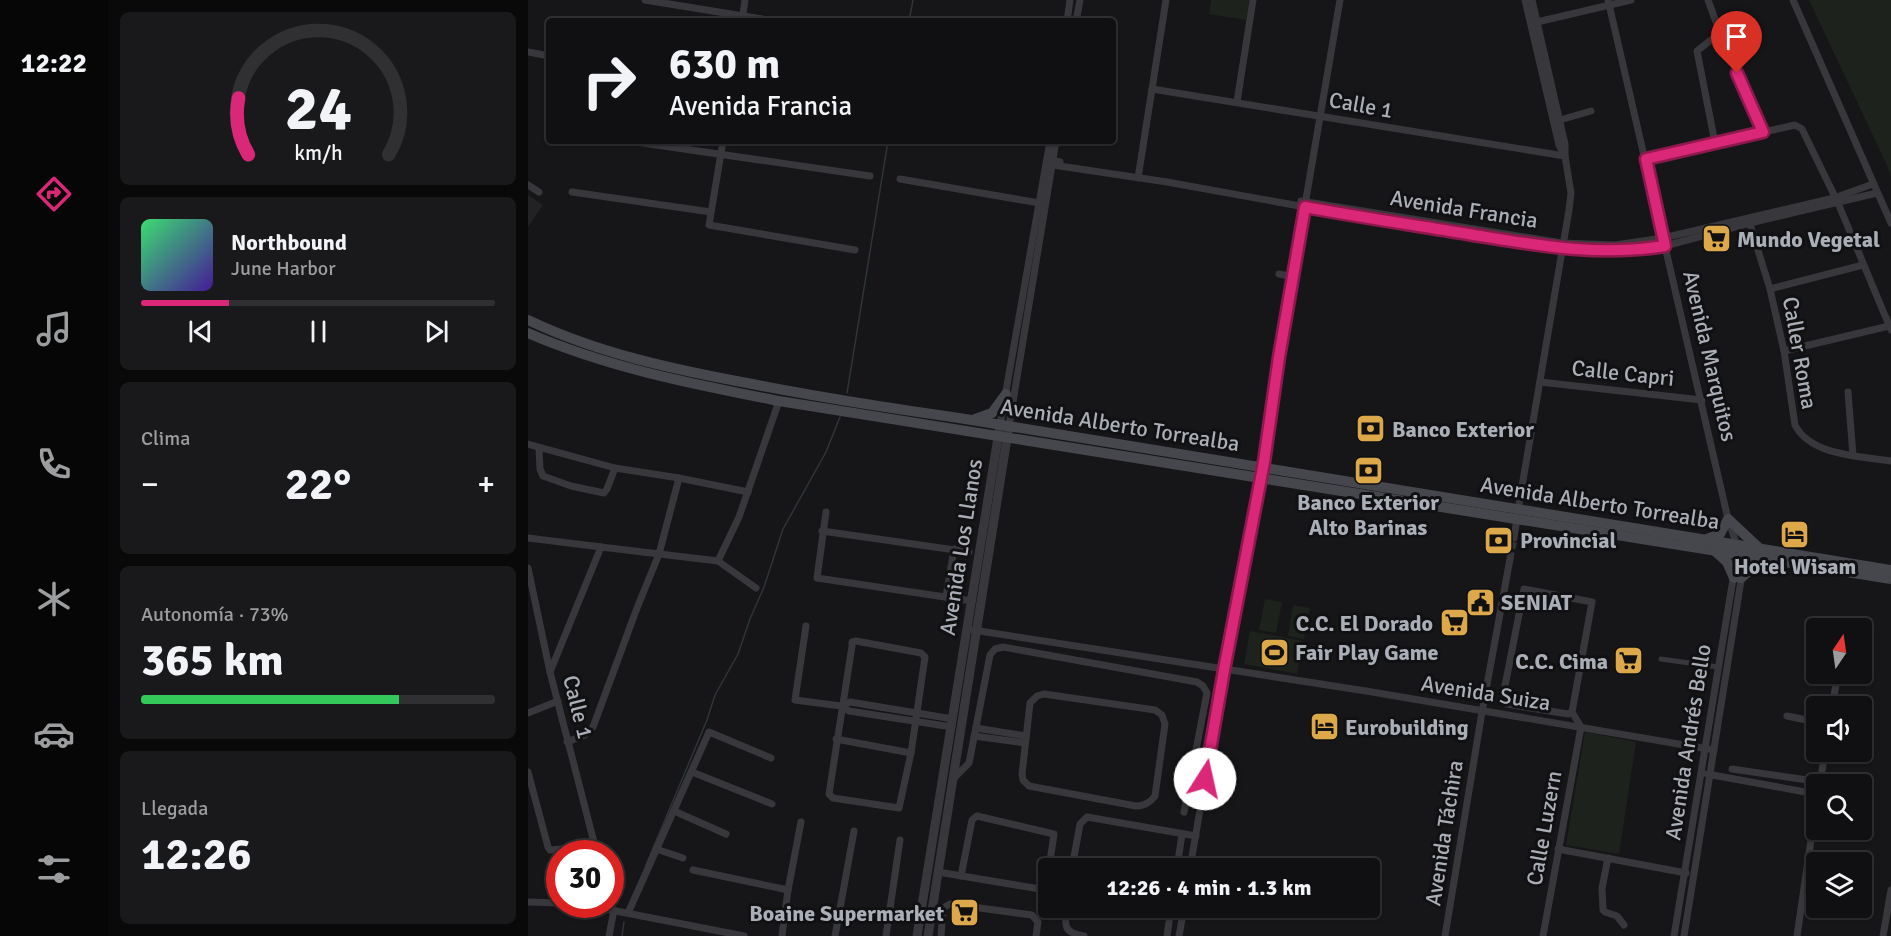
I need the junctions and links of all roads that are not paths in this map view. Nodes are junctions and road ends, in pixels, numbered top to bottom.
1 (645, 0) edge
2 (745, 0) edge
3 (1070, 0) edge
4 (1080, 0) edge
5 (1166, 0) edge
6 (1253, 0) edge
7 (1340, 0) edge
8 (1525, 0) edge
9 (1532, 0) edge
10 (1631, 0) edge
11 (1708, 0) edge
12 (1793, 0) edge
13 (1609, 3) edge
14 (742, 18) edge
15 (1067, 18) edge
16 (1077, 18) edge
17 (1537, 22) junction
18 (1720, 33) junction
19 (528, 52) edge
20 (546, 55) edge
21 (1152, 89) junction
22 (1237, 102) junction
23 (1591, 111) dead end
24 (1321, 116) junction
25 (1560, 120) junction
26 (1763, 132) junction
27 (1715, 143) junction
28 (648, 144) edge
29 (722, 144) edge
30 (1050, 144) edge
31 (1055, 144) edge
32 (1562, 144) junction
33 (720, 155) junction
34 (1565, 156) junction
35 (1646, 159) junction
36 (1050, 162) junction
37 (870, 176) dead end
38 (1138, 176) junction
39 (900, 179) dead end
40 (1873, 184) junction
41 (528, 185) edge
42 (539, 192) dead end
43 (572, 192) dead end
44 (1877, 193) junction
45 (1836, 201) junction
46 (1039, 203) junction
47 (1305, 204) junction
48 (711, 212) junction
49 (1749, 221) junction
50 (1891, 223) edge
51 (1664, 242) junction
52 (1561, 246) junction
53 (855, 250) dead end
54 (1863, 265) junction
55 (1278, 274) dead end
56 (1294, 277) junction
57 (1770, 289) junction
58 (528, 320) edge
59 (1890, 328) edge
60 (528, 333) edge
61 (1784, 351) junction
62 (1540, 382) junction
63 (1848, 392) dead end
64 (1006, 394) junction
65 (1702, 400) junction
66 (779, 401) junction
67 (968, 420) junction
68 (1004, 431) junction
69 (528, 444) edge
70 (539, 448) junction
71 (1853, 455) junction
72 (1891, 461) edge
73 (615, 468) junction
74 (1262, 473) junction
75 (679, 478) junction
76 (748, 492) junction
77 (826, 512) dead end
78 (1517, 514) junction
79 (1728, 519) junction
80 (822, 531) junction
81 (528, 538) edge
82 (1514, 538) tunnel mouth
83 (1704, 540) junction
84 (601, 547) junction
85 (954, 549) junction
86 (1740, 550) junction
87 (1762, 550) junction
88 (1714, 551) junction
89 (969, 552) dead end
90 (659, 554) junction
91 (1510, 559) tunnel mouth
92 (1770, 560) junction
93 (718, 561) junction
94 (528, 568) edge
95 (1891, 570) edge
96 (1737, 578) junction
97 (1891, 579) edge
98 (756, 588) dead end
99 (946, 597) junction
100 (972, 601) junction
101 (806, 626) dead end
102 (972, 630) junction
103 (1077, 647) junction
104 (1661, 659) dead end
105 (1075, 660) junction
106 (1718, 667) junction
107 (1224, 670) junction
108 (550, 672) junction
109 (558, 701) junction
110 (841, 706) junction
111 (1482, 712) junction
112 (1572, 712) junction
113 (528, 713) edge
114 (917, 713) junction
115 (1787, 716) dead end
116 (1806, 720) edge
117 (916, 722) junction
118 (952, 723) junction
119 (1581, 727) junction
120 (976, 728) junction
121 (974, 736) junction
122 (836, 739) junction
123 (1026, 740) junction
124 (567, 742) junction
125 (1705, 749) junction
126 (1714, 750) junction
127 (910, 753) junction
128 (771, 758) dead end
129 (528, 772) edge
130 (692, 772) junction
131 (1732, 773) junction
132 (1701, 774) junction
133 (1710, 774) junction
134 (953, 778) junction
135 (1806, 781) edge
136 (1806, 792) edge
137 (772, 804) dead end
138 (674, 812) junction
139 (1184, 812) dead end
140 (801, 822) dead end
141 (854, 831) dead end
142 (726, 834) dead end
143 (1182, 834) junction
144 (1196, 837) junction
145 (546, 840) edge
146 (592, 840) edge
147 (900, 840) dead end
148 (1811, 840) edge
149 (657, 849) junction
150 (1558, 849) junction
151 (683, 858) dead end
152 (1051, 858) edge
153 (1074, 858) edge
154 (1178, 858) edge
155 (1192, 858) edge
156 (1608, 858) junction
157 (693, 870) dead end
158 (938, 872) junction
159 (1686, 873) junction
160 (961, 876) junction
161 (1038, 889) edge
162 (788, 890) junction
163 (1891, 890) edge
164 (528, 902) edge
165 (546, 903) edge
166 (624, 912) edge
167 (628, 913) junction
168 (612, 918) edge
169 (1066, 918) edge
170 (1170, 918) edge
171 (1182, 918) edge
172 (930, 924) junction
173 (1624, 925) dead end
174 (941, 926) junction
175 (609, 936) edge
176 (744, 936) edge
177 (782, 936) edge
178 (835, 936) edge
179 (886, 936) edge
180 (917, 936) edge
181 (928, 936) edge
182 (941, 936) edge
183 (1036, 936) edge
184 (1084, 936) edge
185 (1167, 936) edge
186 (1179, 936) edge
187 (1445, 936) edge
188 (1543, 936) edge
189 (1674, 936) edge
190 (1684, 936) edge
191 (1797, 936) edge
192 (1883, 936) edge

1 - 14 street
2 - 14 street
3 - 15 street
4 - 16 street
5 - 21 street
6 - 22 street
7 - 24 street
8 - 32 street
9 - 17 street
10 - 13 street
11 - 18 street
12 - 40 street
13 - 17 street
13 - 35 street, Avenida Marquitos
17 - 25 street
18 - 26 street
18 - 27 street
19 - 20 street
21 - 22 street, Calle 1
21 - 38 street
22 - 24 street, Calle 1
23 - 25 street
24 - 34 street, Calle 1
24 - 47 street
25 - 32 street
26 - 27 street
26 - 45 street
27 - 35 street
28 - 33 street
29 - 33 street
30 - 36 street, Avenida Los Llanos
31 - 36 street, Avenida Los Llanos
32 - 34 street
33 - 37 street
33 - 48 street
34 - 52 street
35 - 51 street, Avenida Marquitos
36 - 38 street, Avenida Francia
36 - 46 street, Avenida Los Llanos
36 - 68 street, Avenida Los Llanos
38 - 47 street, Avenida Francia
39 - 46 street
40 - 44 street
40 - 45 street, Avenida Francia
41 - 42 street
43 - 48 street
44 - 45 street, Avenida Francia
44 - 50 street
45 - 49 street, Avenida Francia
45 - 54 street
46 - 64 street, Avenida Los Llanos
47 - 52 street, Avenida Francia
47 - 56 street
48 - 53 street
49 - 51 street, Avenida Francia
49 - 57 street, Caller Roma
51 - 52 street, Avenida Francia
51 - 65 street, Avenida Marquitos
52 - 62 street
54 - 57 street
54 - 59 street
55 - 56 street
56 - 74 street
57 - 61 street, Caller Roma
58 - 67 main road, Avenida Alberto Torrealba
59 - 61 street
60 - 66 main road, Avenida Alberto Torrealba
61 - 71 street, Caller Roma
62 - 65 street, Calle Capri
62 - 78 street
63 - 71 street
64 - 67 main road
64 - 68 street, Avenida Los Llanos
65 - 79 street, Avenida Marquitos
66 - 68 main road, Avenida Alberto Torrealba
66 - 76 street
67 - 68 main road, Avenida Alberto Torrealba
68 - 74 main road, Avenida Alberto Torrealba
68 - 100 street, Avenida Los Llanos
68 - 102 street, Avenida Los Llanos
69 - 70 street
70 - 73 street
70 - 73 street
71 - 72 street, Caller Roma
73 - 75 street
74 - 78 main road, Avenida Alberto Torrealba
74 - 107 street
75 - 76 street
75 - 90 street
76 - 93 street
77 - 80 street
78 - 82 street
78 - 83 main road, Avenida Alberto Torrealba
78 - 88 main road, Avenida Alberto Torrealba
79 - 83 main road
79 - 86 street, Avenida Marquitos
79 - 87 main road
80 - 85 street
80 - 99 street
81 - 84 street
83 - 86 main road, Avenida Alberto Torrealba
84 - 90 street
84 - 108 street
85 - 89 street
85 - 99 street
86 - 87 main road, Avenida Alberto Torrealba
86 - 88 main road, Avenida Alberto Torrealba
86 - 92 main road, Avenida Alberto Torrealba
86 - 96 street, Avenida Andrés Bello
87 - 95 main road, Avenida Alberto Torrealba
88 - 96 main road
90 - 93 street
90 - 124 street
91 - 111 street, Avenida Táchira
92 - 96 main road
92 - 97 main road, Avenida Alberto Torrealba
93 - 98 street
94 - 108 street, Calle 1
96 - 106 street, Avenida Andrés Bello
96 - 126 street, Avenida Andrés Bello
99 - 100 street
100 - 102 street, Avenida Los Llanos
101 - 110 street
102 - 103 street, Avenida Suiza
102 - 118 street, Avenida Los Llanos
102 - 134 street, Avenida Los Llanos
103 - 105 street
103 - 107 street, Avenida Suiza
104 - 106 street
105 - 120 street
105 - 139 street
106 - 125 street, Avenida Andrés Bello
107 - 111 street, Avenida Suiza
107 - 144 street
108 - 109 street, Calle 1
109 - 113 street
109 - 124 street, Calle 1
110 - 114 street
110 - 114 street
110 - 117 street
110 - 122 street
111 - 119 street, Avenida Suiza
111 - 187 street, Avenida Táchira
112 - 112 street
112 - 119 street
114 - 117 street
114 - 118 street
115 - 116 street
117 - 118 street
117 - 127 street
118 - 180 street, Avenida Los Llanos
119 - 125 street, Avenida Suiza
119 - 150 street, Calle Luzern
120 - 121 street
120 - 123 street
121 - 123 street
121 - 134 street
122 - 127 street
122 - 127 street
123 - 123 street
124 - 146 street, Calle 1
125 - 126 street, Avenida Suiza
125 - 132 street, Avenida Andrés Bello
126 - 133 street, Avenida Andrés Bello
128 - 130 street
129 - 145 street
130 - 137 street
130 - 138 street
131 - 133 street
131 - 135 street
131 - 136 street
132 - 133 street
132 - 159 street, Avenida Andrés Bello
133 - 190 street, Avenida Andrés Bello
134 - 158 street, Avenida Los Llanos
138 - 142 street
138 - 149 street
140 - 162 street
141 - 178 street
143 - 144 street
143 - 153 street
143 - 154 street
144 - 155 street
147 - 179 street
148 - 191 street
149 - 151 street
149 - 167 street
150 - 156 street
150 - 188 street, Calle Luzern
152 - 160 street
156 - 159 street
156 - 173 street
157 - 162 street
158 - 160 street
158 - 172 street, Avenida Los Llanos
159 - 189 street, Avenida Andrés Bello
160 - 161 street
162 - 177 street
163 - 192 street
164 - 165 street
166 - 167 street
167 - 176 street
168 - 175 street
169 - 184 street
170 - 185 street
171 - 186 street
172 - 174 street
172 - 181 street, Avenida Los Llanos
174 - 182 street
174 - 183 street

